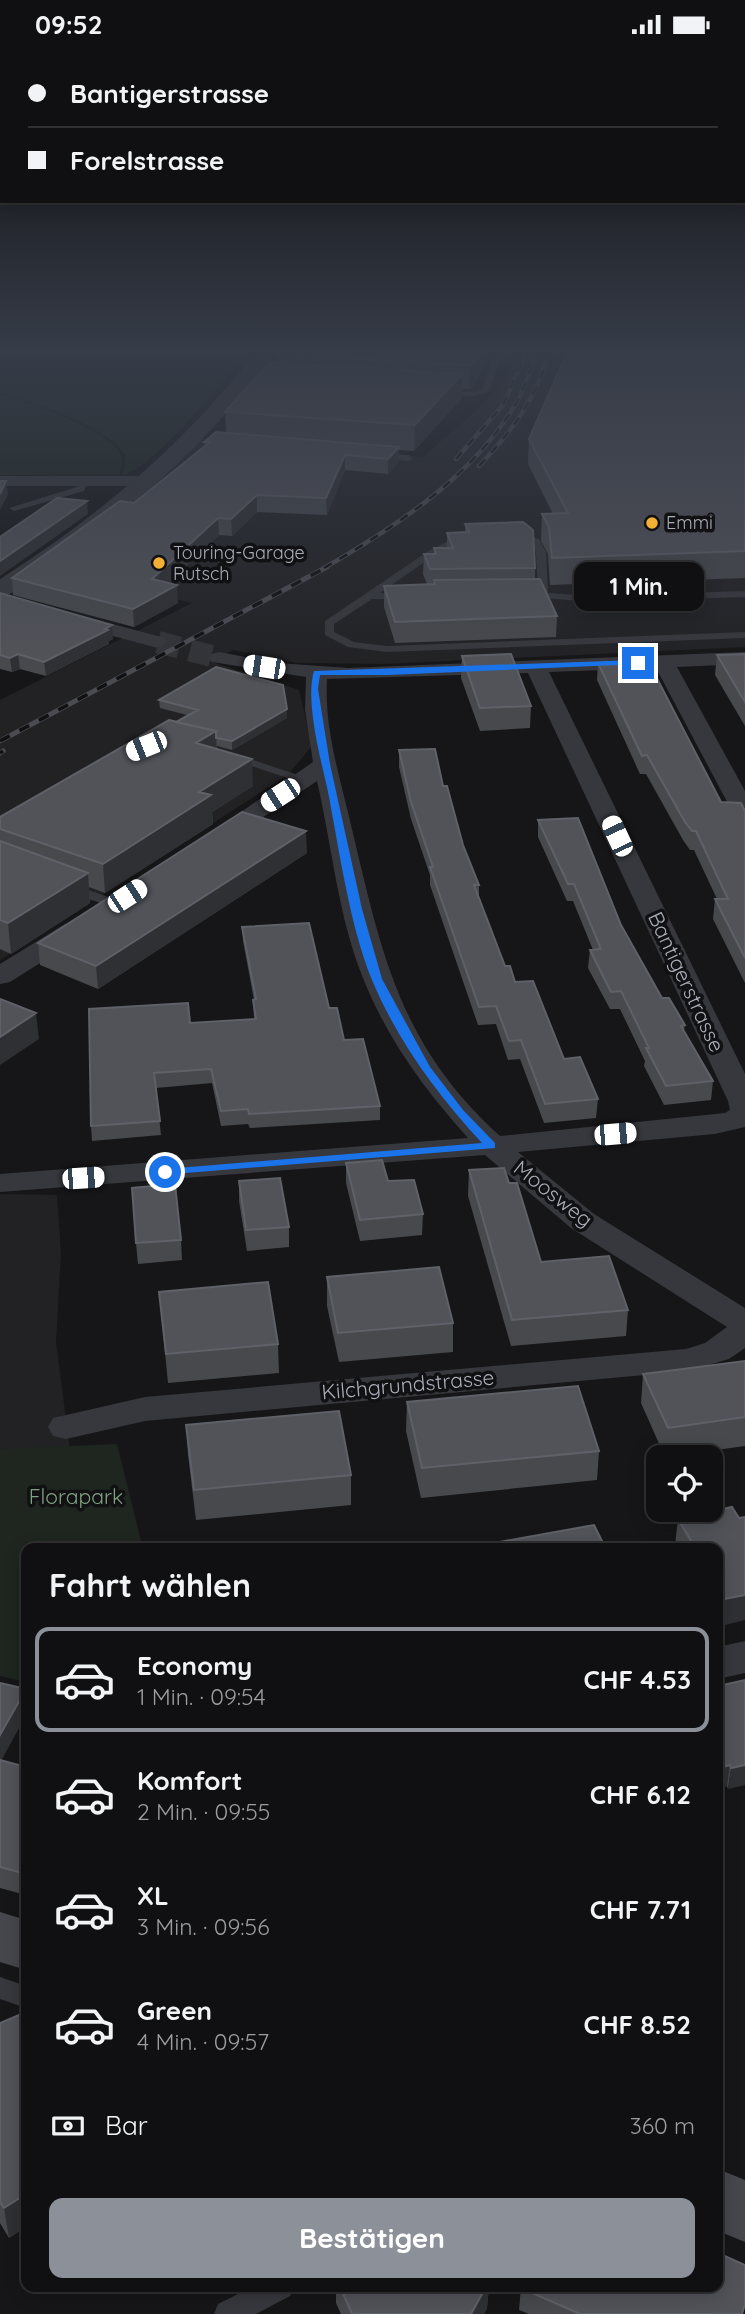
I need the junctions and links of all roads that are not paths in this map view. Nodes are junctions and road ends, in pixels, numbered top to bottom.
1 (183, 454) edge
2 (369, 454) edge
3 (409, 458) edge
4 (0, 481) edge
5 (84, 481) junction
6 (149, 481) junction
7 (14, 508) dead end
8 (505, 533) edge
9 (479, 535) edge
10 (0, 590) edge
11 (543, 594) junction
12 (745, 594) edge
13 (516, 595) edge
14 (370, 596) junction
15 (421, 597) edge
16 (0, 600) edge
17 (745, 635) edge
18 (158, 642) tunnel mouth
19 (219, 657) tunnel mouth
20 (745, 658) edge
21 (663, 661) junction
22 (536, 667) junction
23 (317, 673) junction
24 (213, 751) edge
25 (326, 764) junction
26 (303, 780) junction
27 (745, 813) edge
28 (201, 847) edge
29 (54, 882) edge
30 (138, 889) edge
31 (115, 904) junction
32 (0, 976) edge
33 (491, 1146) junction
34 (0, 1184) edge
35 (745, 1323) edge
36 (745, 1331) edge
37 (66, 1427) dead end
38 (745, 1657) edge
39 (723, 1662) edge
40 (0, 1937) edge
41 (21, 1943) edge
42 (0, 1988) edge
43 (21, 1995) edge
44 (723, 2202) edge
45 (745, 2211) edge
46 (271, 2292) edge
47 (228, 2314) edge

1 - 6 street
2 - 3 lane
4 - 5 street
5 - 6 street
5 - 7 lane
6 - 10 street
8 - 11 lane
9 - 14 lane
11 - 12 lane
11 - 13 lane
14 - 15 lane
14 - 17 lane
16 - 18 street
19 - 23 street
20 - 21 street
21 - 22 street
21 - 27 street
22 - 23 street
22 - 33 street, Bantigerstrasse
23 - 25 street, Moosweg
24 - 26 lane
25 - 26 street
25 - 33 street, Moosweg
26 - 28 street
29 - 31 lane
30 - 31 street
31 - 32 street
33 - 34 street, Bantigerstrasse
33 - 35 street, Moosweg
36 - 37 street, Kilchgrundstrasse
38 - 39 street
40 - 41 main road
42 - 43 lane
44 - 45 main road
46 - 47 lane

